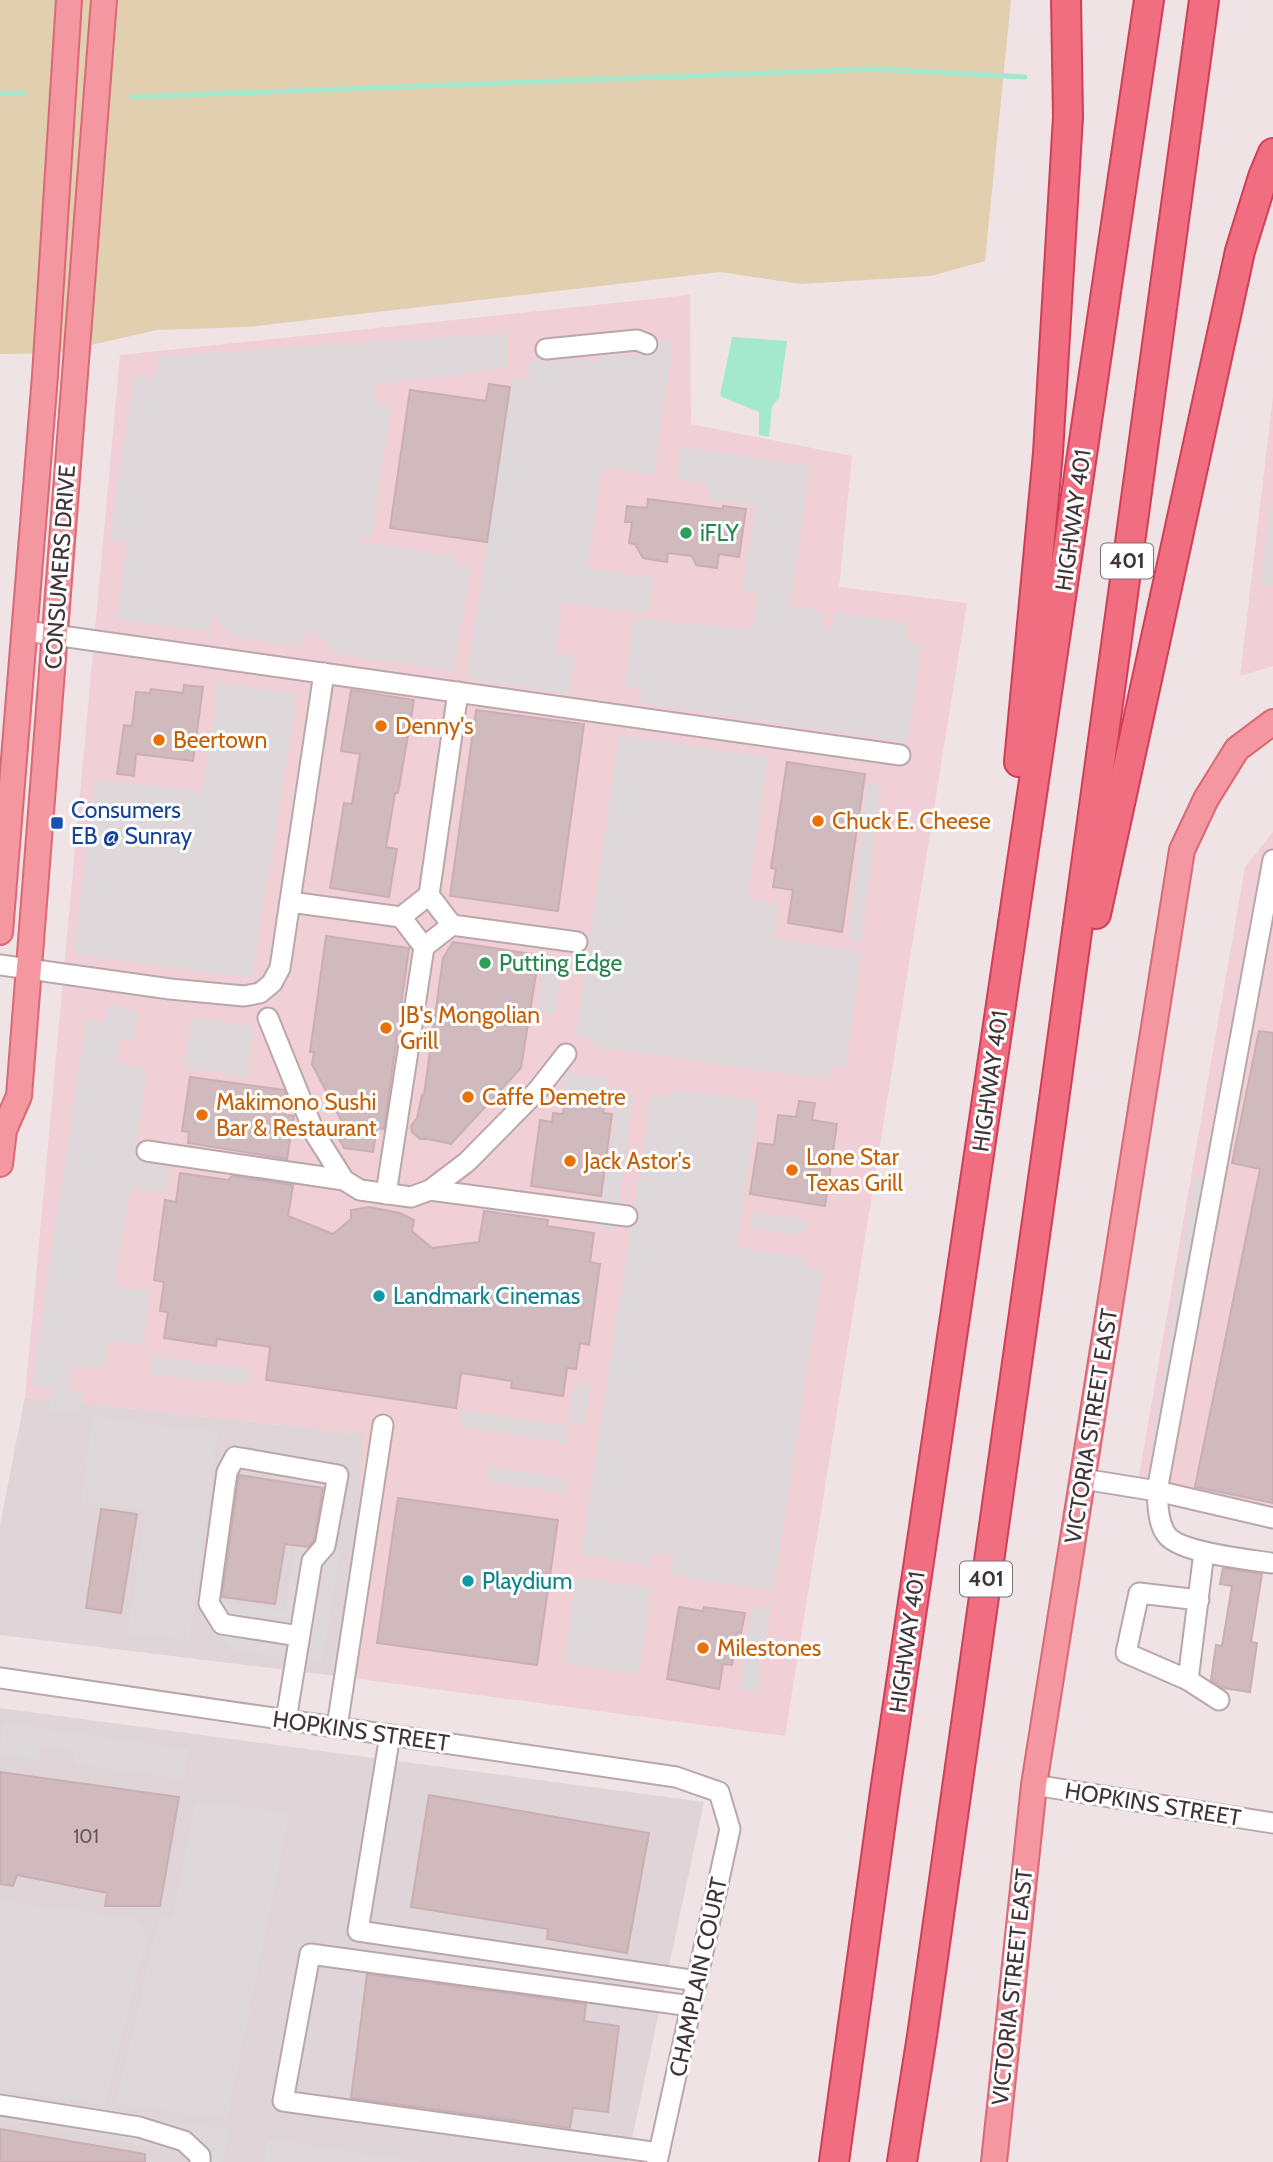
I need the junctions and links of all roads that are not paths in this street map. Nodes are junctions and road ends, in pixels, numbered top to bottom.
1 (69, 0) edge
2 (104, 0) edge
3 (1066, 0) edge
4 (1149, 0) edge
5 (1204, 0) edge
6 (1273, 153) edge
7 (647, 344) dead end
8 (546, 349) dead end
9 (26, 631) junction
10 (55, 635) junction
11 (324, 673) junction
12 (458, 692) junction
13 (1273, 722) edge
14 (900, 755) dead end
15 (7, 777) edge
16 (1273, 860) edge
17 (429, 895) junction
18 (290, 902) junction
19 (401, 917) junction
20 (452, 925) junction
21 (0, 932) edge
22 (577, 942) dead end
23 (424, 947) junction
24 (0, 965) edge
25 (29, 969) junction
26 (1002, 1000) junction
27 (268, 1018) dead end
28 (566, 1054) dead end
29 (1051, 1122) junction
30 (2, 1125) edge
31 (147, 1151) dead end
32 (0, 1164) edge
33 (344, 1180) junction
34 (430, 1190) junction
35 (386, 1194) junction
36 (627, 1216) dead end
37 (383, 1425) dead end
38 (1083, 1479) junction
39 (1157, 1491) junction
40 (1273, 1518) edge
41 (1205, 1552) junction
42 (1271, 1563) dead end
43 (1199, 1600) junction
44 (299, 1636) junction
45 (0, 1678) edge
46 (1188, 1679) junction
47 (1219, 1700) dead end
48 (286, 1720) junction
49 (337, 1727) junction
50 (390, 1735) junction
51 (1034, 1785) junction
52 (719, 1792) joint
53 (1273, 1823) edge
54 (696, 1981) junction
55 (691, 2006) junction
56 (0, 2105) edge
57 (658, 2158) edge
58 (200, 2162) edge
59 (834, 2162) edge
60 (902, 2162) edge
61 (993, 2162) edge

1 - 9 main road, CONSUMERS DRIVE
2 - 10 main road, CONSUMERS DRIVE
3 - 26 highway
4 - 26 highway, HIGHWAY 401 / 401
5 - 29 highway, 401
6 - 29 highway
7 - 8 street
9 - 10 street
9 - 15 main road, CONSUMERS DRIVE
10 - 11 street
10 - 25 main road, CONSUMERS DRIVE
11 - 12 street
11 - 18 street
12 - 14 street
12 - 17 street
13 - 38 main road, VICTORIA STREET EAST
15 - 21 main road, CONSUMERS DRIVE
16 - 39 street
17 - 19 street
17 - 20 street
18 - 19 street
18 - 25 street
19 - 23 street
20 - 22 street
20 - 23 street
23 - 35 street
24 - 25 street
25 - 30 main road, CONSUMERS DRIVE
26 - 59 highway, HIGHWAY 401 / 401
27 - 33 street
28 - 34 street
29 - 60 highway, 401
30 - 32 main road, CONSUMERS DRIVE
31 - 33 street
33 - 35 street
34 - 35 street
34 - 36 street
37 - 49 street
38 - 39 street
38 - 51 main road, VICTORIA STREET EAST
39 - 40 street
39 - 41 street
41 - 42 street
41 - 43 street
43 - 46 street
43 - 46 street
44 - 44 street
44 - 48 street
45 - 48 street, HOPKINS STREET
46 - 47 street
48 - 49 street, HOPKINS STREET
49 - 50 street, HOPKINS STREET
50 - 52 street, HOPKINS STREET
50 - 54 street
51 - 53 street, HOPKINS STREET
51 - 61 main road, VICTORIA STREET EAST
52 - 54 street, CHAMPLAIN COURT
54 - 55 street, CHAMPLAIN COURT
55 - 57 street, CHAMPLAIN COURT
55 - 57 street
56 - 58 street

